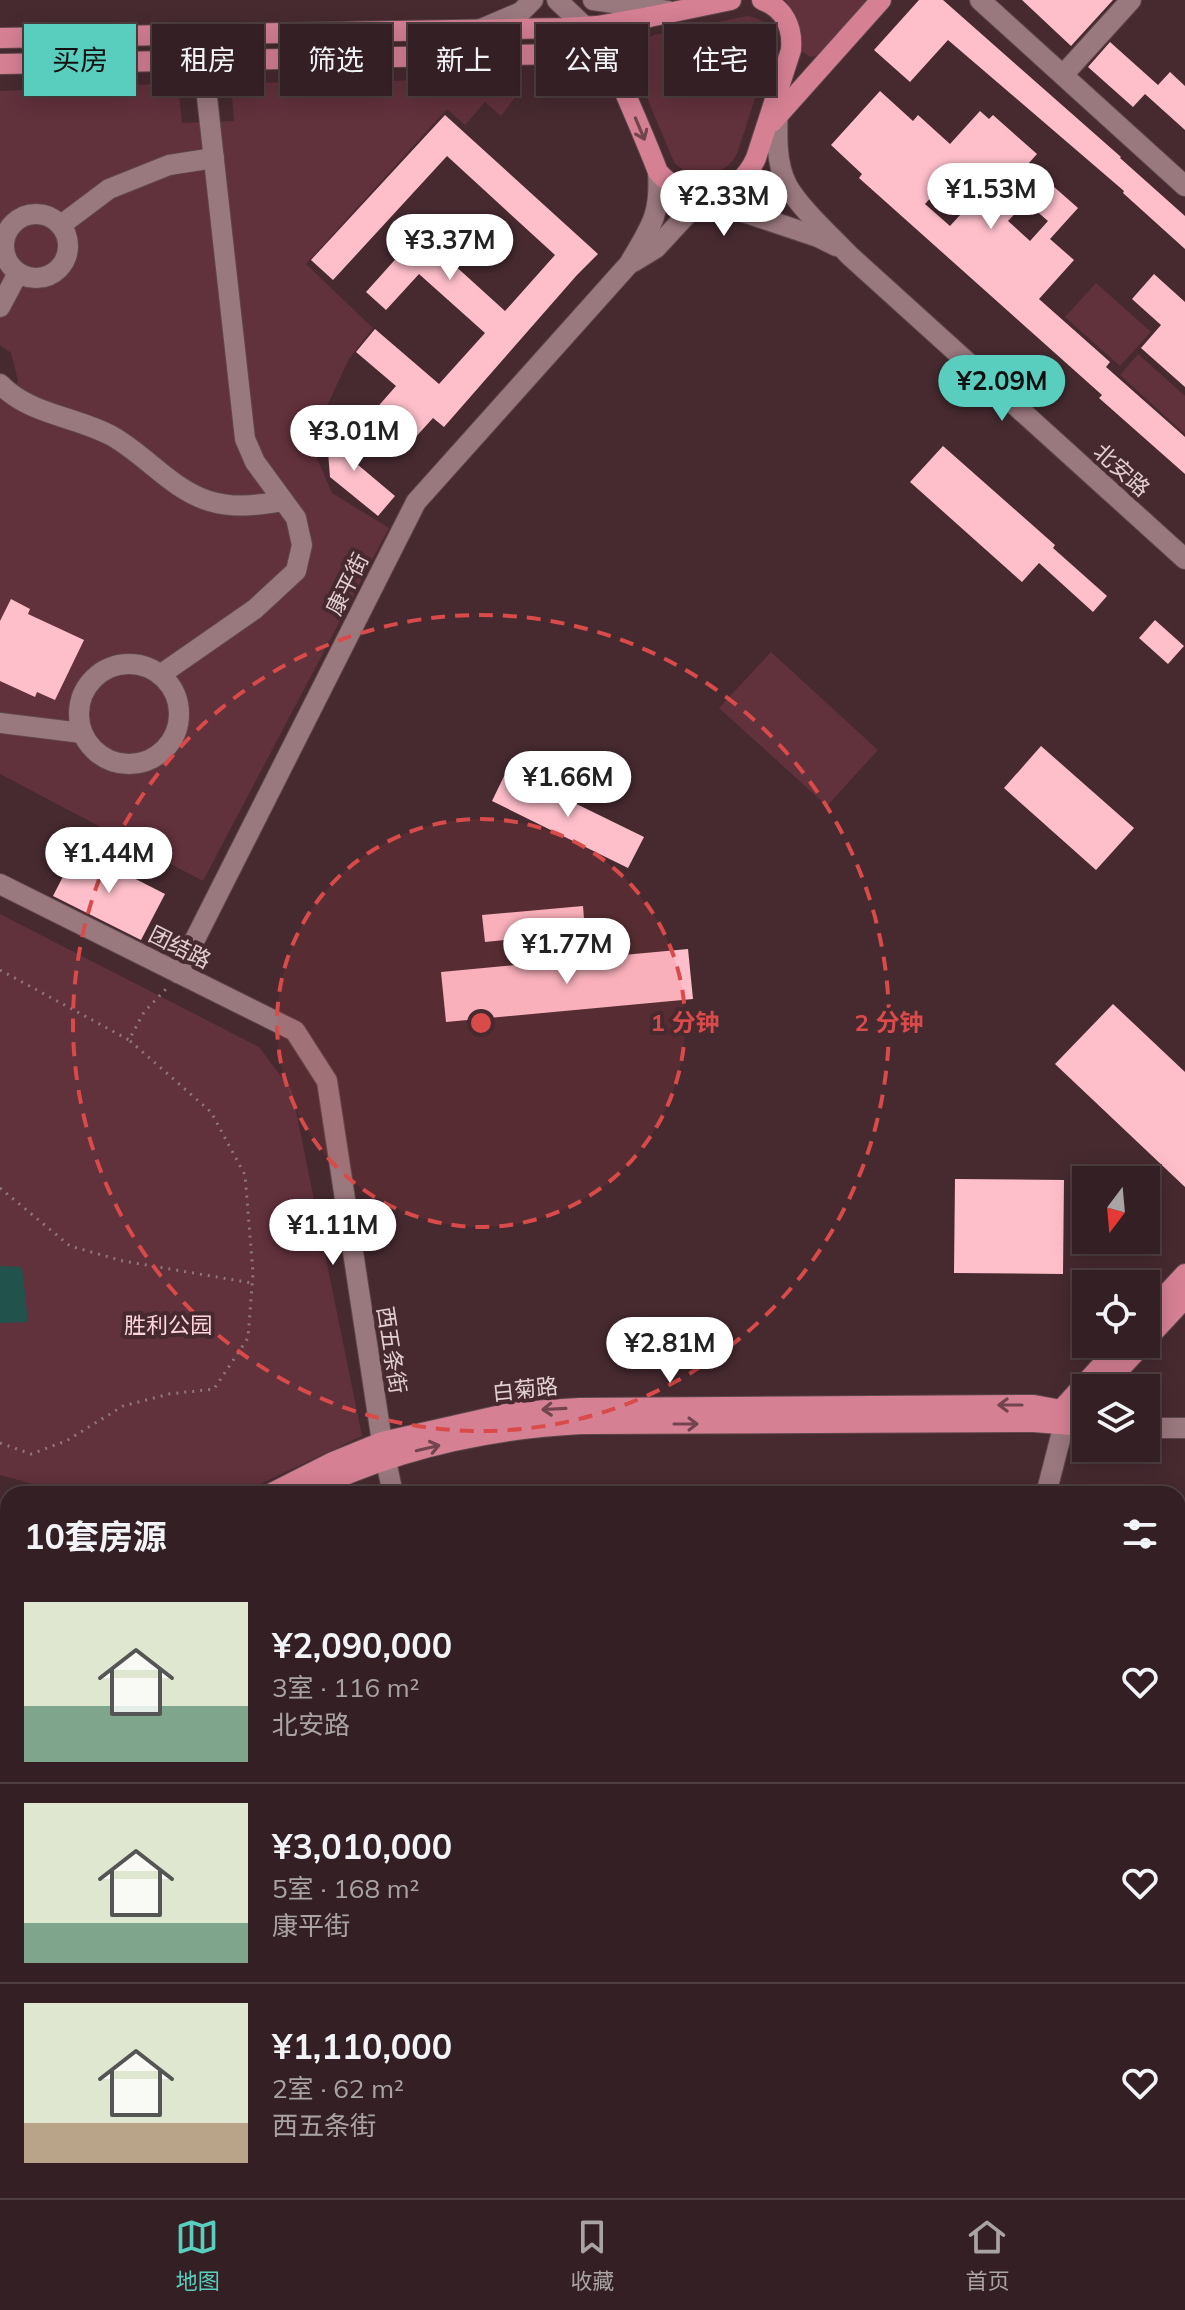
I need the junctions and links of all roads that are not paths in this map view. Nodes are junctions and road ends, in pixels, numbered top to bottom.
1 (533, 0) edge
2 (557, 0) edge
3 (593, 0) edge
4 (731, 0) edge
5 (762, 0) edge
6 (881, 0) edge
7 (980, 0) edge
8 (1131, 0) edge
9 (672, 12) junction
10 (649, 17) junction
11 (493, 24) edge
12 (582, 24) edge
13 (604, 24) edge
14 (633, 24) edge
15 (408, 31) edge
16 (0, 38) edge
17 (536, 55) edge
18 (264, 60) edge
19 (152, 62) edge
20 (0, 64) edge
21 (1063, 75) junction
22 (788, 91) junction
23 (207, 96) edge
24 (627, 96) edge
25 (777, 115) junction
26 (763, 135) junction
27 (214, 158) junction
28 (782, 167) junction
29 (658, 172) junction
30 (1185, 186) edge
31 (707, 194) junction
32 (772, 222) junction
33 (61, 225) junction
34 (672, 229) junction
35 (849, 255) junction
36 (629, 264) junction
37 (18, 273) junction
38 (0, 307) edge
39 (0, 384) edge
40 (283, 501) junction
41 (1183, 554) edge
42 (160, 675) junction
43 (0, 723) edge
44 (82, 733) junction
45 (0, 884) edge
46 (178, 973) junction
47 (295, 1031) joint
48 (1185, 1274) edge
49 (1185, 1298) edge
50 (1160, 1301) edge
51 (1160, 1325) edge
52 (1129, 1358) edge
53 (1115, 1374) edge
54 (1072, 1416) edge
55 (1160, 1428) edge
56 (1185, 1428) edge
57 (1072, 1429) edge
58 (384, 1450) junction
59 (286, 1486) edge
60 (319, 1486) edge
61 (391, 1486) edge
62 (1049, 1486) edge

1 - 11 street
2 - 12 street
3 - 9 street
4 - 9 main road
5 - 22 main road
6 - 22 main road
7 - 21 street
8 - 21 street
9 - 10 main road
10 - 13 main road
10 - 14 main road
15 - 16 main road
17 - 18 main road
19 - 20 main road
21 - 30 street
22 - 25 street
22 - 26 main road
22 - 28 street
23 - 27 street
24 -> 29 main road
25 - 26 main road
25 - 28 street
26 - 31 main road
27 - 33 street
27 - 40 street
28 - 35 street
29 - 31 main road
29 - 36 street
31 - 32 street
31 - 34 street
32 - 34 street
32 - 35 street
33 - 37 street
33 - 37 street
34 - 36 street
35 - 41 street, 北安路
36 - 46 street, 康平街
37 - 38 street
39 - 40 street
40 - 42 street
42 - 44 street
42 - 44 street
43 - 44 street
45 - 46 street, 团结路
46 - 47 street, 团结路
47 - 58 street, 西五条街
48 - 50 main road
49 - 51 main road
52 - 53 main road
54 - 58 main road, 白菊路
55 - 56 street
57 - 62 street
58 - 59 main road, 白菊路
58 - 60 main road, 白菊路
58 - 61 street, 西五条街

